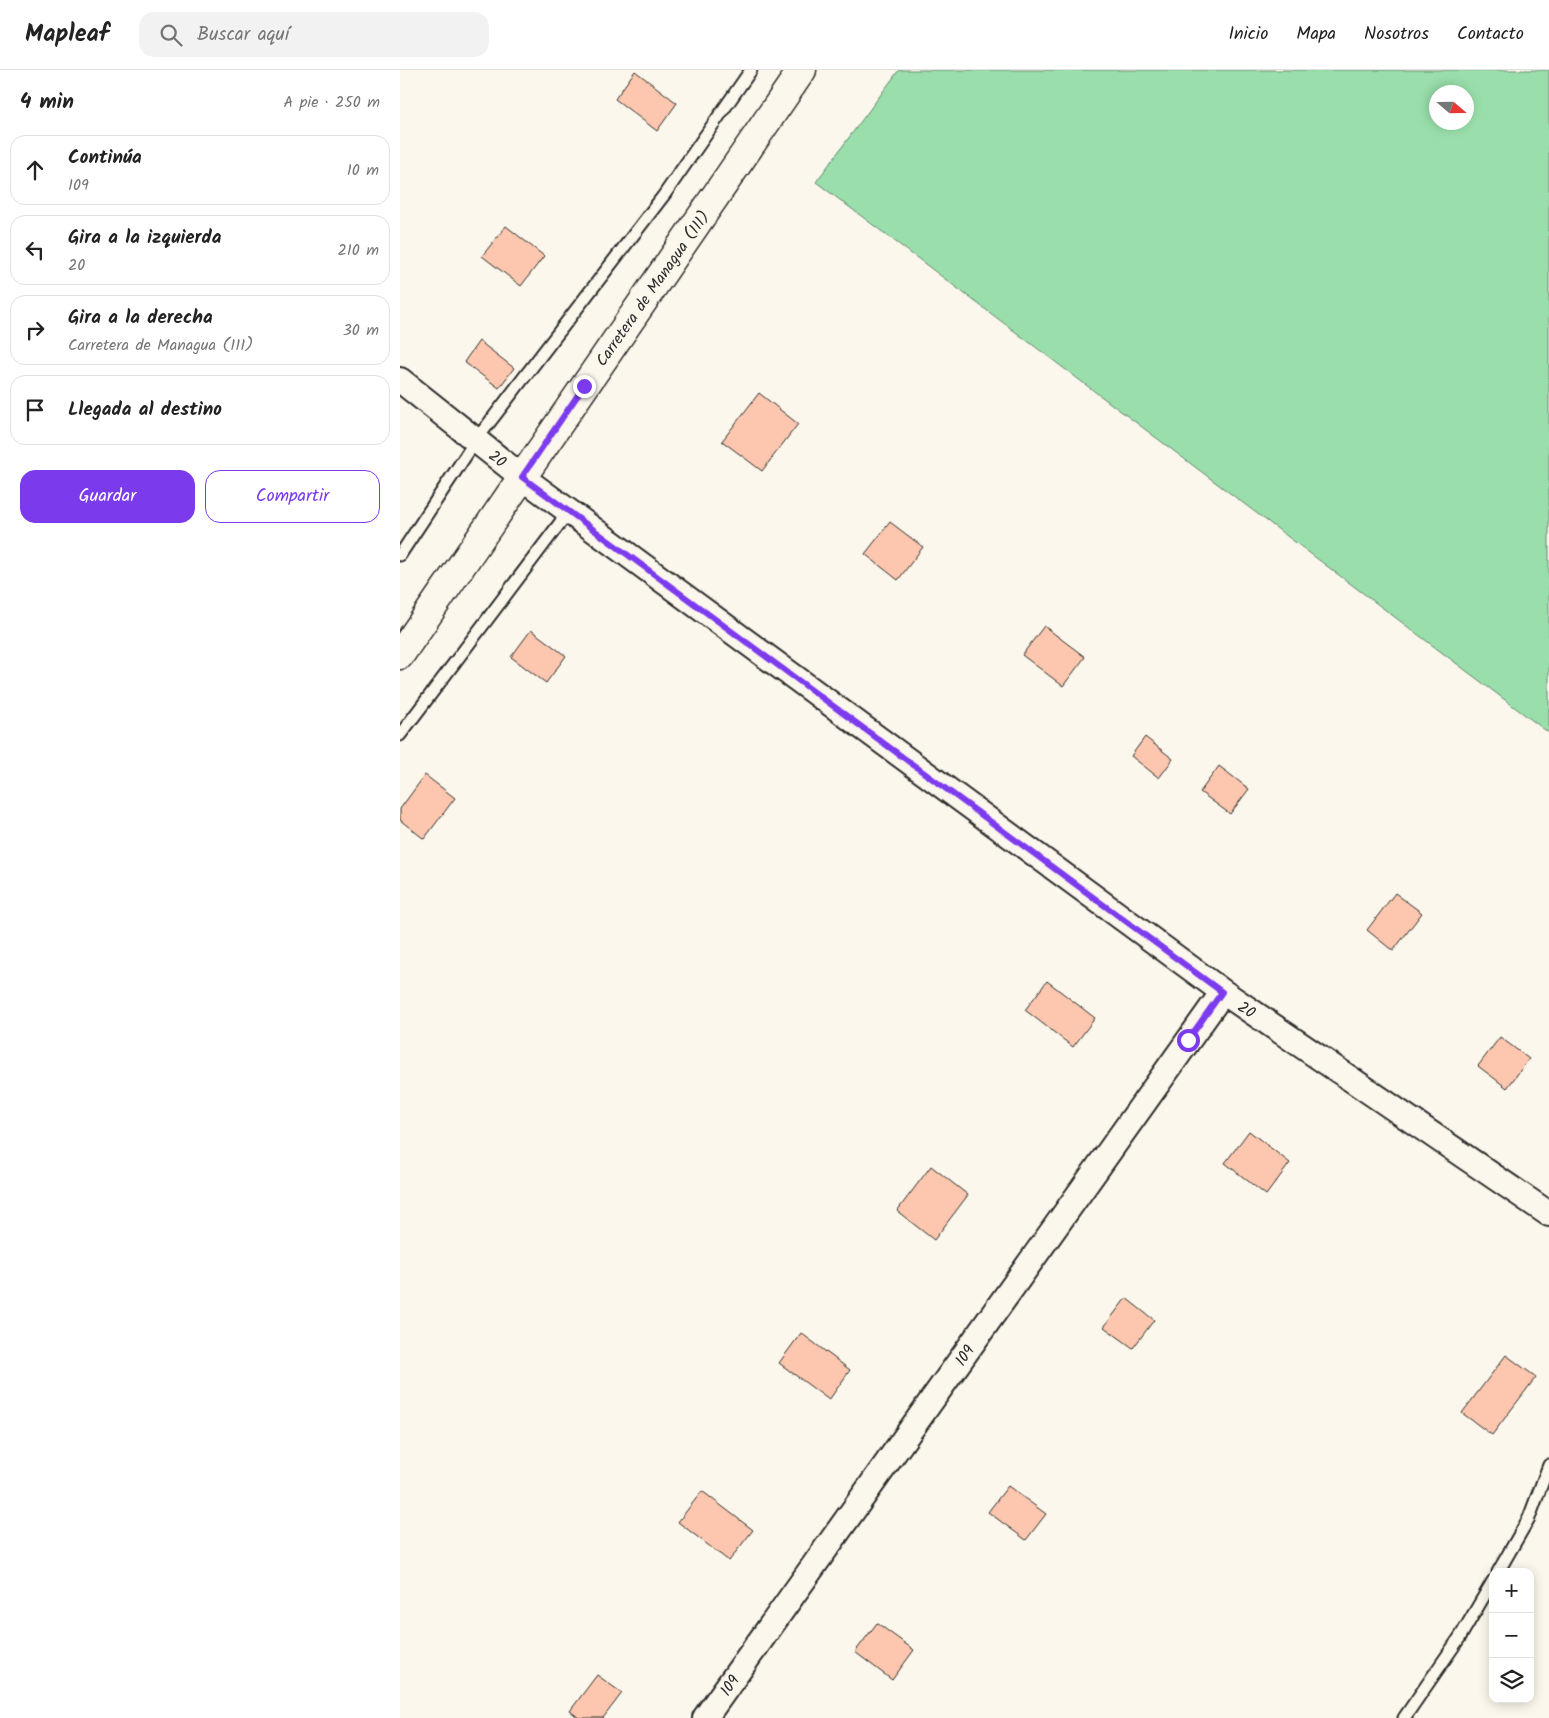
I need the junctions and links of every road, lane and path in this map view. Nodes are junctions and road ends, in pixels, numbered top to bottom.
1 (750, 70) edge
2 (802, 70) edge
3 (400, 380) edge
4 (476, 440) junction
5 (522, 477) junction
6 (569, 512) junction
7 (400, 555) edge
8 (400, 654) edge
9 (400, 735) edge
10 (1222, 992) junction
11 (1549, 1214) edge
12 (1549, 1465) edge
13 (1500, 1568) edge
14 (1489, 1587) edge
15 (705, 1718) edge
16 (1404, 1718) edge

1 - 4 lane
2 - 5 main road, Carretera de Managua (111)
3 - 4 street, 20
4 - 5 street, 20
4 - 7 lane
5 - 6 street, 20
5 - 8 main road, Carretera de Managua (111)
6 - 9 lane
6 - 10 street, 20
10 - 11 street, 20
10 - 15 street, 109
12 - 13 lane
14 - 16 lane

